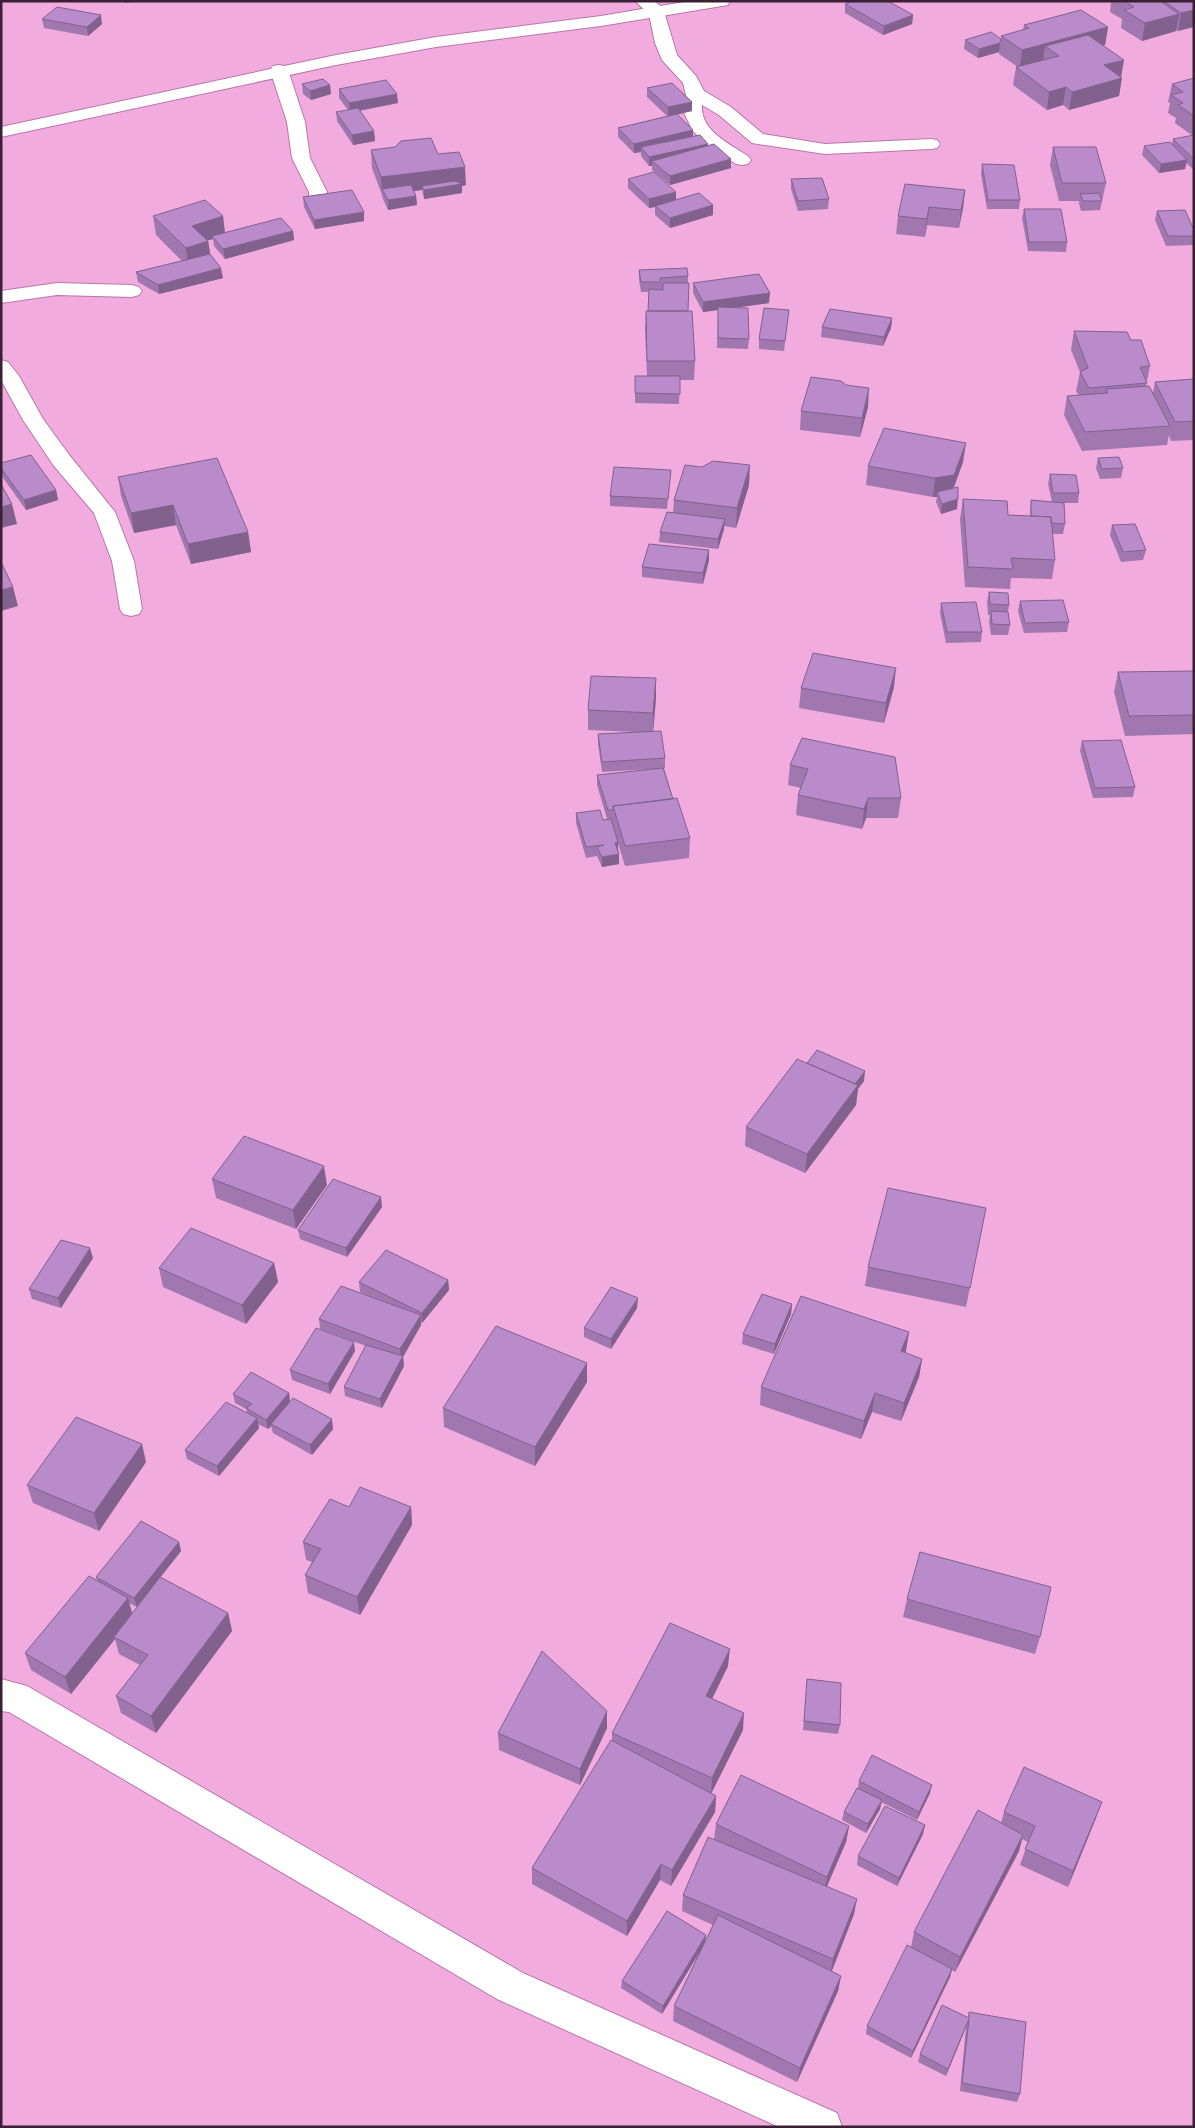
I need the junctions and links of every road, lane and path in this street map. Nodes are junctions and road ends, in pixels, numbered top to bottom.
1 (722, 1) edge
2 (650, 6) edge
3 (279, 72) junction
4 (696, 94) junction
5 (1, 132) edge
6 (931, 144) dead end
7 (742, 160) dead end
8 (318, 199) edge
9 (132, 291) dead end
10 (1, 297) edge
11 (1, 366) edge
12 (131, 609) dead end
13 (1, 1695) edge
14 (823, 2127) edge

1 - 2 street
2 - 3 street
2 - 4 street
3 - 5 street
3 - 8 street
4 - 6 street
4 - 7 street
9 - 10 street
11 - 12 street
13 - 14 street

